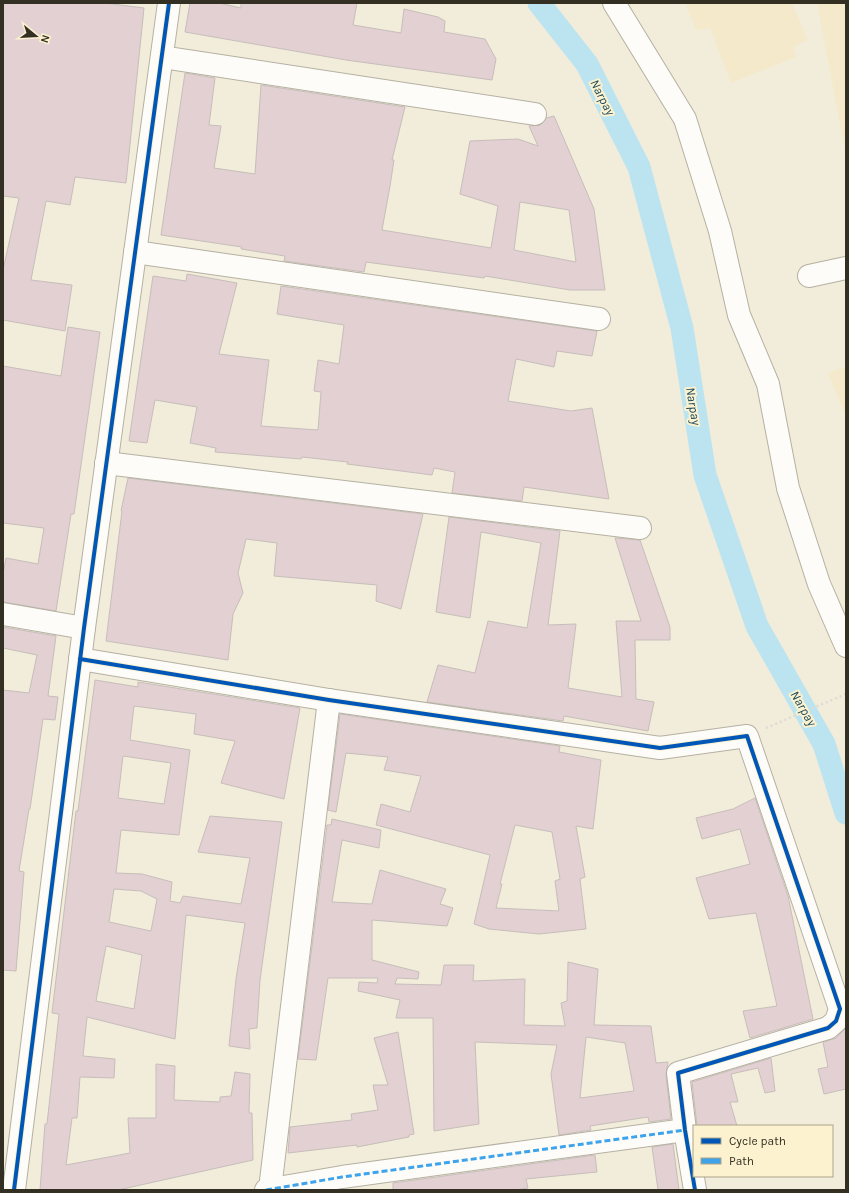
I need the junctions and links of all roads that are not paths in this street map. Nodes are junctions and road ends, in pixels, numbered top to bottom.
1 (169, 3) edge
2 (614, 3) edge
3 (162, 57) junction
4 (535, 114) dead end
5 (135, 252) junction
6 (846, 268) edge
7 (809, 276) dead end
8 (599, 319) dead end
9 (106, 463) junction
10 (640, 528) dead end
11 (3, 614) edge
12 (84, 628) junction
13 (846, 646) edge
14 (80, 659) junction
15 (329, 700) junction
16 (685, 1130) junction
17 (693, 1174) edge
18 (694, 1177) edge
19 (344, 1184) edge
20 (14, 1190) edge
21 (268, 1190) edge
22 (696, 1190) edge

1 - 3 street
2 - 13 street
3 - 4 street
3 - 5 street
5 - 8 street
5 - 9 street
6 - 7 street
9 - 10 street
9 - 12 street
11 - 12 street
12 - 14 street
14 - 15 street
14 - 20 street
15 - 16 street
15 - 21 street
16 - 17 street
16 - 19 street
18 - 22 street
19 - 21 street

